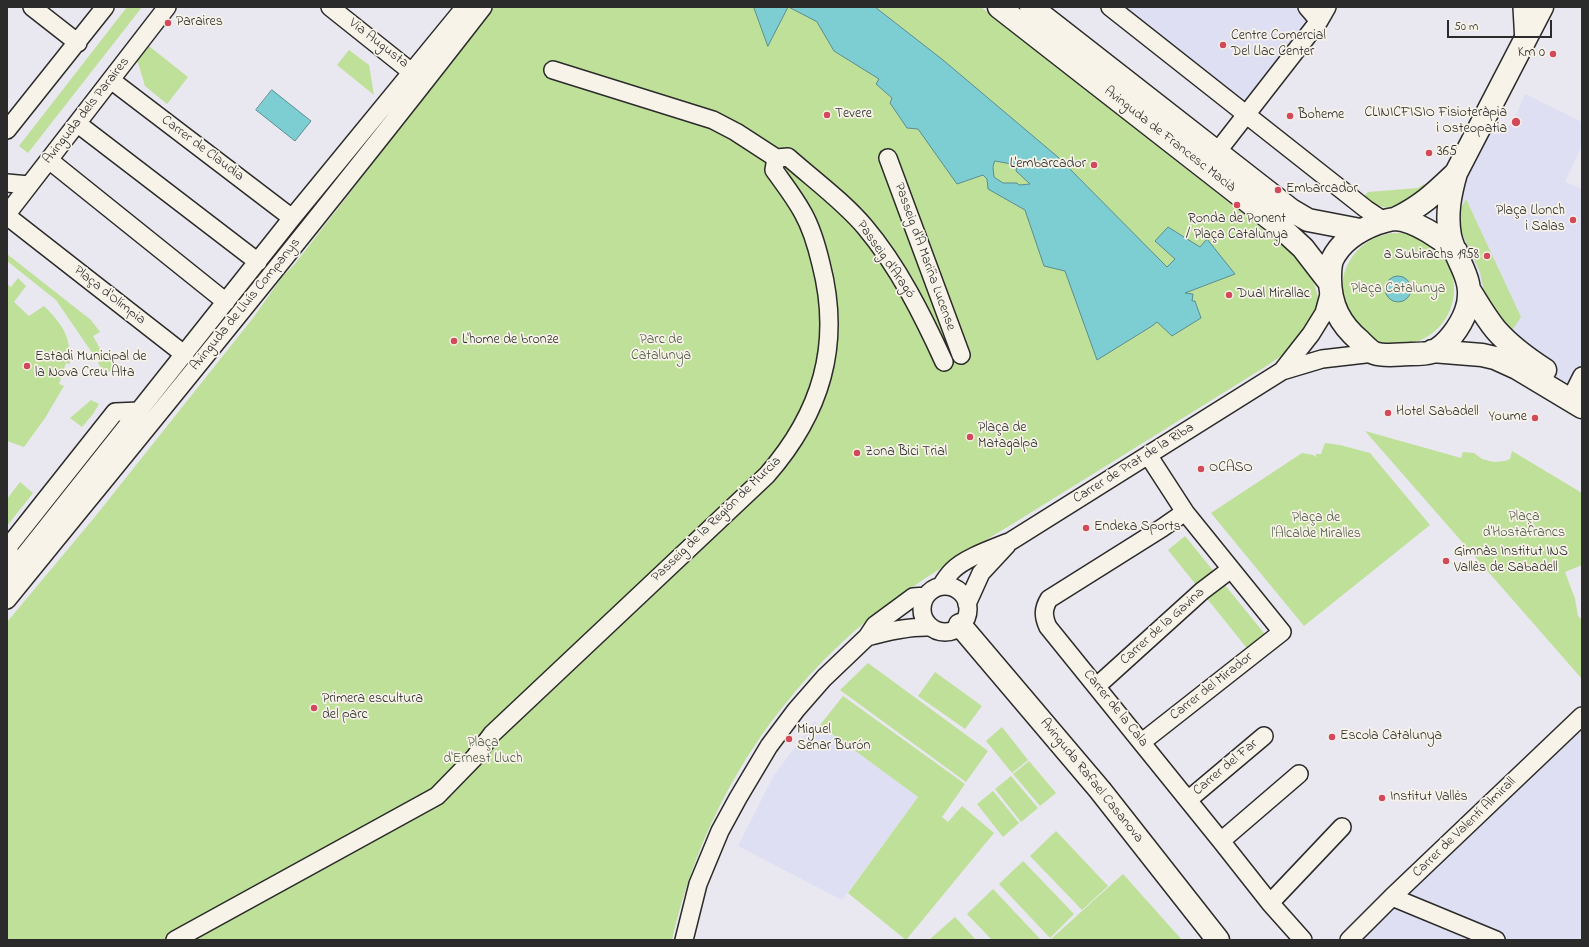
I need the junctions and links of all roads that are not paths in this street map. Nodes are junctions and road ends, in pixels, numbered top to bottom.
1 (32, 7) edge
2 (106, 7) edge
3 (167, 7) edge
4 (330, 7) edge
5 (464, 7) edge
6 (483, 7) edge
7 (999, 7) edge
8 (1032, 7) edge
9 (1110, 7) edge
10 (1307, 7) edge
11 (1522, 7) edge
12 (1542, 7) edge
13 (1323, 14) edge
14 (78, 43) junction
15 (1524, 43) junction
16 (553, 70) dead end
17 (411, 71) junction
18 (111, 80) junction
19 (424, 82) junction
20 (1246, 114) junction
21 (78, 124) junction
22 (7, 130) edge
23 (888, 158) dead end
24 (49, 160) junction
25 (1211, 160) junction
26 (779, 162) junction
27 (1456, 173) junction
28 (7, 183) edge
29 (29, 185) junction
30 (7, 215) edge
31 (292, 218) junction
32 (1390, 220) junction
33 (1360, 230) junction
34 (1456, 251) junction
35 (258, 262) junction
36 (1330, 287) junction
37 (1470, 291) junction
38 (226, 302) junction
39 (1432, 352) junction
40 (1374, 353) junction
41 (185, 355) junction
42 (961, 355) dead end
43 (944, 362) dead end
44 (1282, 371) junction
45 (180, 388) junction
46 (1580, 391) edge
47 (1148, 455) junction
48 (1185, 512) junction
49 (1011, 541) junction
50 (1231, 569) junction
51 (10, 573) edge
52 (941, 586) junction
53 (926, 596) junction
54 (7, 600) edge
55 (967, 604) junction
56 (960, 625) junction
57 (931, 627) junction
58 (867, 637) junction
59 (1097, 686) junction
60 (1582, 716) edge
61 (1264, 736) dead end
62 (1142, 742) junction
63 (1299, 774) dead end
64 (1188, 800) junction
65 (1342, 827) dead end
66 (1221, 841) junction
67 (1392, 896) junction
68 (1270, 903) junction
69 (175, 940) edge
70 (684, 940) edge
71 (1218, 940) edge
72 (1303, 940) edge
73 (1349, 940) edge
74 (1496, 940) edge

1 - 14 street
2 - 14 street
3 - 18 street, Avinguda dels Paraires
4 - 17 street, Via Augusta
5 - 17 street, Avinguda de Lluís Companys
6 - 19 street, Avinguda de Lluís Companys
7 - 25 main road, Avinguda de Francesc Macià
8 - 25 main road, Avinguda de Francesc Macià
9 - 20 street
10 - 13 street
11 - 15 street
12 - 15 main road
13 - 20 street
14 - 22 street
15 - 27 main road
16 - 26 street
17 - 19 street, Via Augusta
17 - 31 street, Avinguda de Lluís Companys
18 - 21 street, Avinguda dels Paraires
18 - 31 street, Carrer de Claudia
19 - 45 street, Avinguda de Lluís Companys
20 - 25 street
20 - 32 street
21 - 24 street, Avinguda dels Paraires
21 - 35 street
23 - 42 street, Passeig d'A Mariña Lucense
24 - 29 street, Avinguda dels Paraires
24 - 38 street
25 - 33 main road, Avinguda de Francesc Macià
25 - 36 main road, Avinguda de Francesc Macià
26 - 43 street, Passeig d'Aragó
26 - 69 street, Passeig de la Región de Murcia
27 - 32 main road
27 - 34 main road
28 - 29 street
29 - 30 street, Avinguda dels Paraires
30 - 41 street, Plaça d'Olímpia
31 - 35 street, Avinguda de Lluís Companys
32 - 33 main road
32 - 34 main road
33 - 36 main road
34 - 37 main road
35 - 38 street, Avinguda de Lluís Companys
36 - 40 main road
36 - 44 street
37 - 39 main road
37 - 46 main road
38 - 41 street, Avinguda de Lluís Companys
39 - 40 main road
39 - 46 main road
40 - 44 street
41 - 45 street
41 - 51 street, Avinguda de Lluís Companys
44 - 47 street, Carrer de Prat de la Riba
45 - 54 street, Avinguda de Lluís Companys
47 - 48 street
47 - 49 street, Carrer de Prat de la Riba
48 - 50 street
48 - 59 street, Carrer de la Cala
49 - 52 street, Carrer de Prat de la Riba
49 - 55 street, Carrer de Prat de la Riba
50 - 59 street, Carrer de la Gavina
50 - 62 street, Carrer del Mirador
52 - 53 street
52 - 55 street
53 - 57 street
53 - 58 street
55 - 56 street
56 - 57 street
56 - 71 main road, Avinguda Rafael Casanova
57 - 58 street
58 - 70 street
59 - 62 street, Carrer de la Cala
60 - 67 street, Carrer de Valentí Almirall
61 - 64 street, Carrer del Far
62 - 64 street, Carrer de la Cala
63 - 66 street
64 - 66 street, Carrer de la Cala
65 - 68 street
66 - 68 street, Carrer de la Cala
67 - 73 street, Carrer de Valentí Almirall
67 - 74 street
68 - 72 street, Carrer de la Cala

